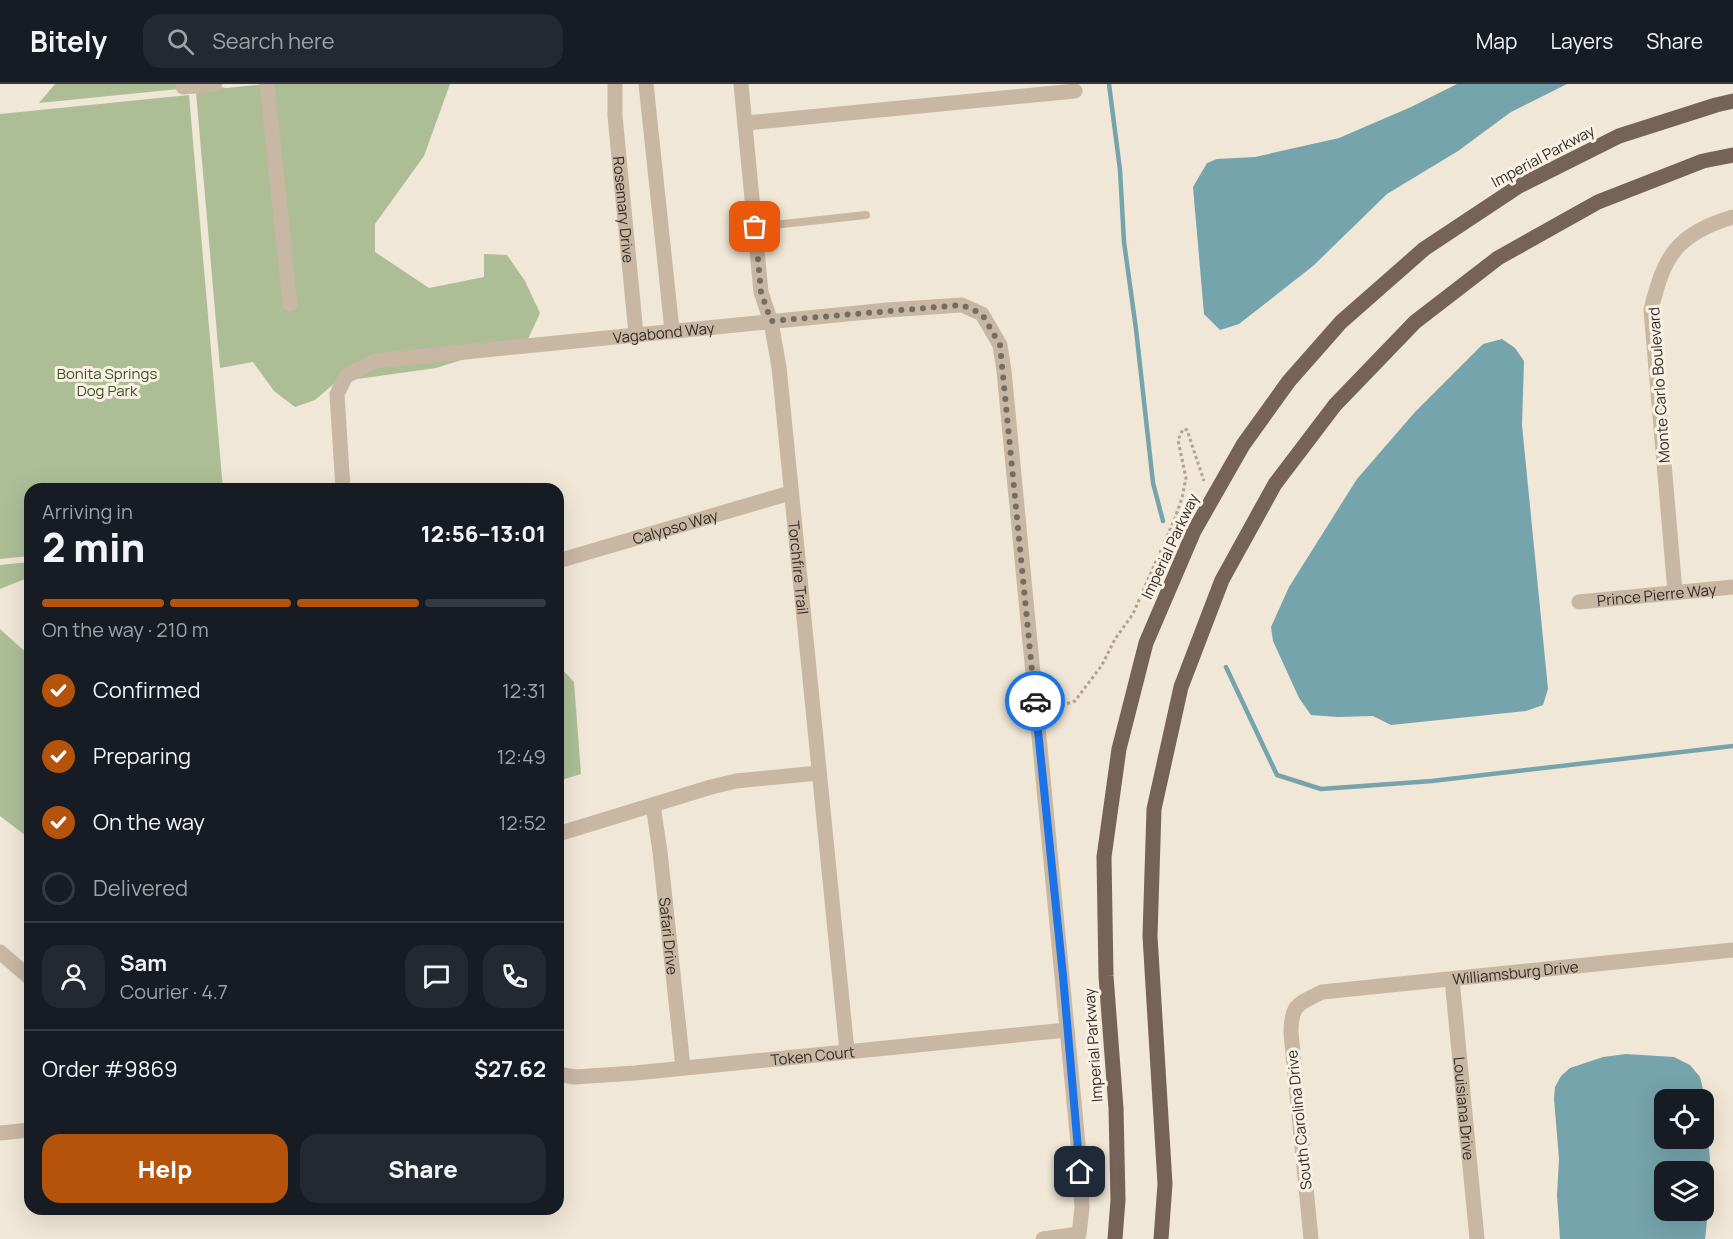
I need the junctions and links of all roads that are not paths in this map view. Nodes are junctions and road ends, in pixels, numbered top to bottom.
1 (215, 84) edge
2 (267, 84) edge
3 (615, 84) edge
4 (646, 84) edge
5 (741, 84) edge
6 (183, 86) edge
7 (1075, 91) dead end
8 (1733, 101) edge
9 (746, 123) junction
10 (1733, 155) edge
11 (866, 215) dead end
12 (1733, 217) edge
13 (755, 227) junction
14 (290, 304) dead end
15 (771, 321) junction
16 (672, 330) junction
17 (636, 334) junction
18 (343, 483) edge
19 (790, 493) junction
20 (564, 559) edge
21 (1733, 587) edge
22 (1675, 592) junction
23 (1579, 602) dead end
24 (818, 773) junction
25 (653, 805) junction
26 (564, 832) edge
27 (1733, 950) edge
28 (0, 952) edge
29 (24, 973) edge
30 (1452, 979) junction
31 (1299, 1003) joint
32 (1067, 1030) junction
33 (847, 1051) junction
34 (683, 1067) junction
35 (564, 1075) edge
36 (24, 1131) edge
37 (0, 1133) edge
38 (1043, 1239) edge
39 (1115, 1239) edge
40 (1161, 1239) edge
41 (1311, 1239) edge
42 (1477, 1239) edge

1 - 6 street
2 - 14 street
3 - 17 street, Rosemary Drive
4 - 16 street
5 - 9 street, Torchfire Trail
7 - 9 street
8 - 39 main road, Imperial Parkway
9 - 13 street, Torchfire Trail
10 - 40 main road
11 - 13 lane
12 - 22 street, Monte Carlo Boulevard
13 - 15 street, Torchfire Trail
15 - 16 street, Vagabond Way
15 - 19 street, Torchfire Trail
15 - 32 street, Vagabond Way
16 - 17 street, Vagabond Way
17 - 18 street, Vagabond Way
19 - 20 street, Calypso Way
19 - 24 street, Torchfire Trail
21 - 22 street, Prince Pierre Way
22 - 23 street, Prince Pierre Way
24 - 25 street
24 - 33 street, Torchfire Trail
25 - 26 street
25 - 34 street, Safari Drive
27 - 30 street, Williamsburg Drive
28 - 29 street
30 - 31 street, Williamsburg Drive
30 - 42 street, Louisiana Drive
31 - 41 street, South Carolina Drive
32 - 33 street, Token Court
32 - 38 street
33 - 34 street, Token Court
34 - 35 street, Token Court
36 - 37 street

